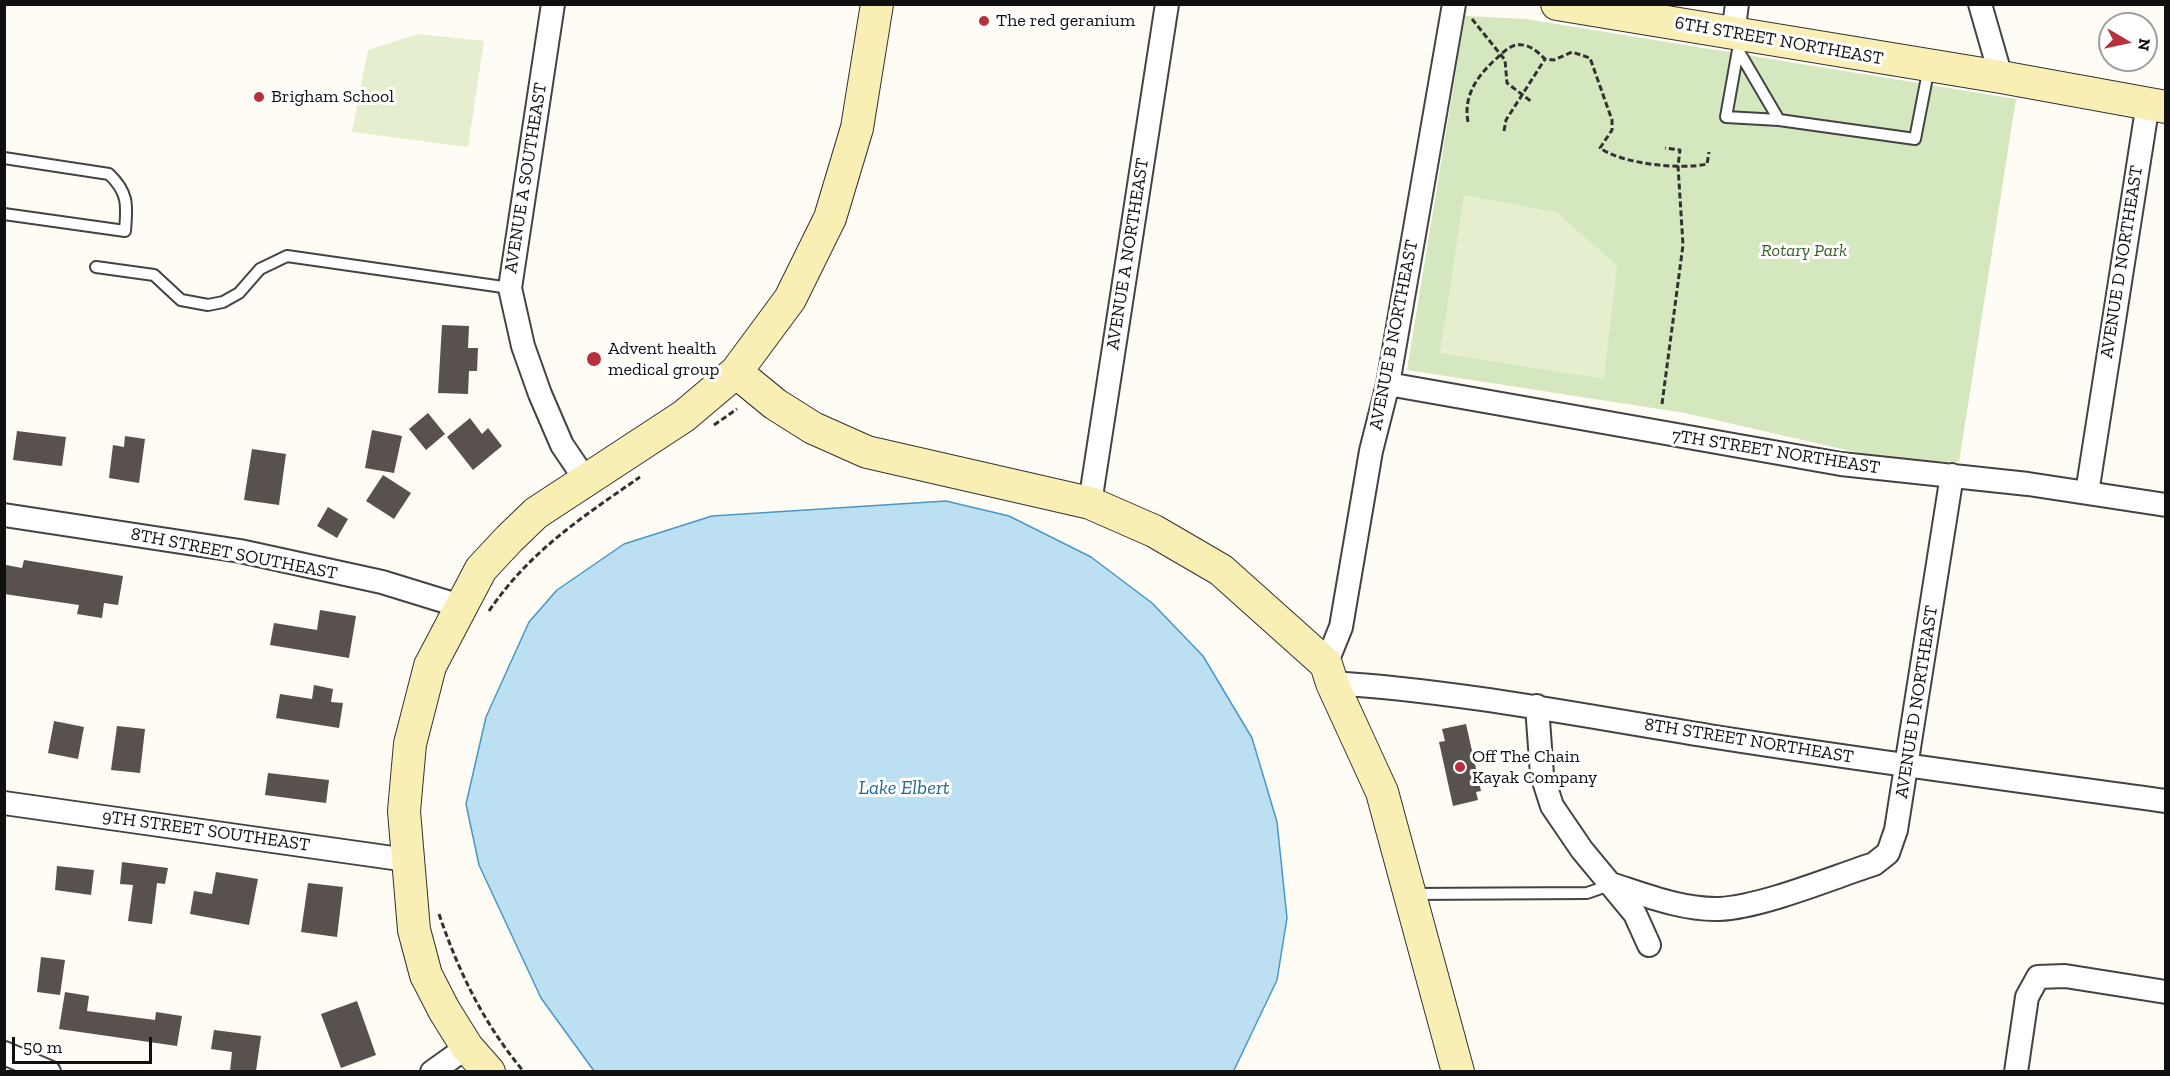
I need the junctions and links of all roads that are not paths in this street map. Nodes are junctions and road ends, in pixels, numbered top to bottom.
1 (553, 4) edge
2 (877, 4) edge
3 (1167, 4) edge
4 (1454, 4) edge
5 (1557, 4) edge
6 (1980, 4) edge
7 (1736, 29) edge
8 (1929, 67) junction
9 (2001, 77) junction
10 (2157, 105) edge
11 (1779, 120) junction
12 (4, 158) edge
13 (4, 214) edge
14 (96, 267) dead end
15 (510, 288) junction
16 (736, 372) junction
17 (1388, 384) junction
18 (1952, 475) junction
19 (585, 479) junction
20 (2087, 493) junction
21 (1090, 503) junction
22 (2166, 505) edge
23 (4, 515) edge
24 (474, 609) junction
25 (1329, 673) junction
26 (1537, 706) junction
27 (1907, 766) junction
28 (2166, 801) edge
29 (4, 803) edge
30 (407, 860) junction
31 (1611, 884) junction
32 (1408, 894) junction
33 (1649, 945) dead end
34 (2166, 992) edge
35 (467, 1047) junction
36 (4, 1053) edge
37 (49, 1071) edge
38 (432, 1071) edge
39 (489, 1071) edge
40 (1458, 1071) edge
41 (2016, 1071) edge

1 - 15 street, AVENUE A SOUTHEAST
2 - 16 street
3 - 21 street, AVENUE A NORTHEAST
4 - 17 street, AVENUE B NORTHEAST
5 - 7 street, 6TH STREET NORTHEAST
6 - 9 street
7 - 8 street, 6TH STREET NORTHEAST
7 - 11 lane
7 - 11 lane
8 - 9 street, 6TH STREET NORTHEAST
8 - 11 lane
9 - 10 street, 6TH STREET NORTHEAST
10 - 20 street, AVENUE D NORTHEAST
12 - 13 lane
14 - 15 lane
15 - 19 street, AVENUE A SOUTHEAST
16 - 19 street
16 - 21 street
17 - 18 street, 7TH STREET NORTHEAST
17 - 25 street, AVENUE B NORTHEAST
18 - 20 street, 7TH STREET NORTHEAST
18 - 27 street, AVENUE D NORTHEAST
19 - 24 street
20 - 22 street, 7TH STREET NORTHEAST
21 - 25 street
23 - 24 street, 8TH STREET SOUTHEAST
24 - 30 street
25 - 26 street, 8TH STREET NORTHEAST
25 - 32 street
26 - 27 street, 8TH STREET NORTHEAST
26 - 31 street
27 - 28 street, 8TH STREET NORTHEAST
27 - 31 street, AVENUE D NORTHEAST
29 - 30 street, 9TH STREET SOUTHEAST
30 - 35 street
31 - 32 lane
31 - 33 street
32 - 40 street
34 - 41 street
35 - 38 street
35 - 39 street
36 - 37 street

